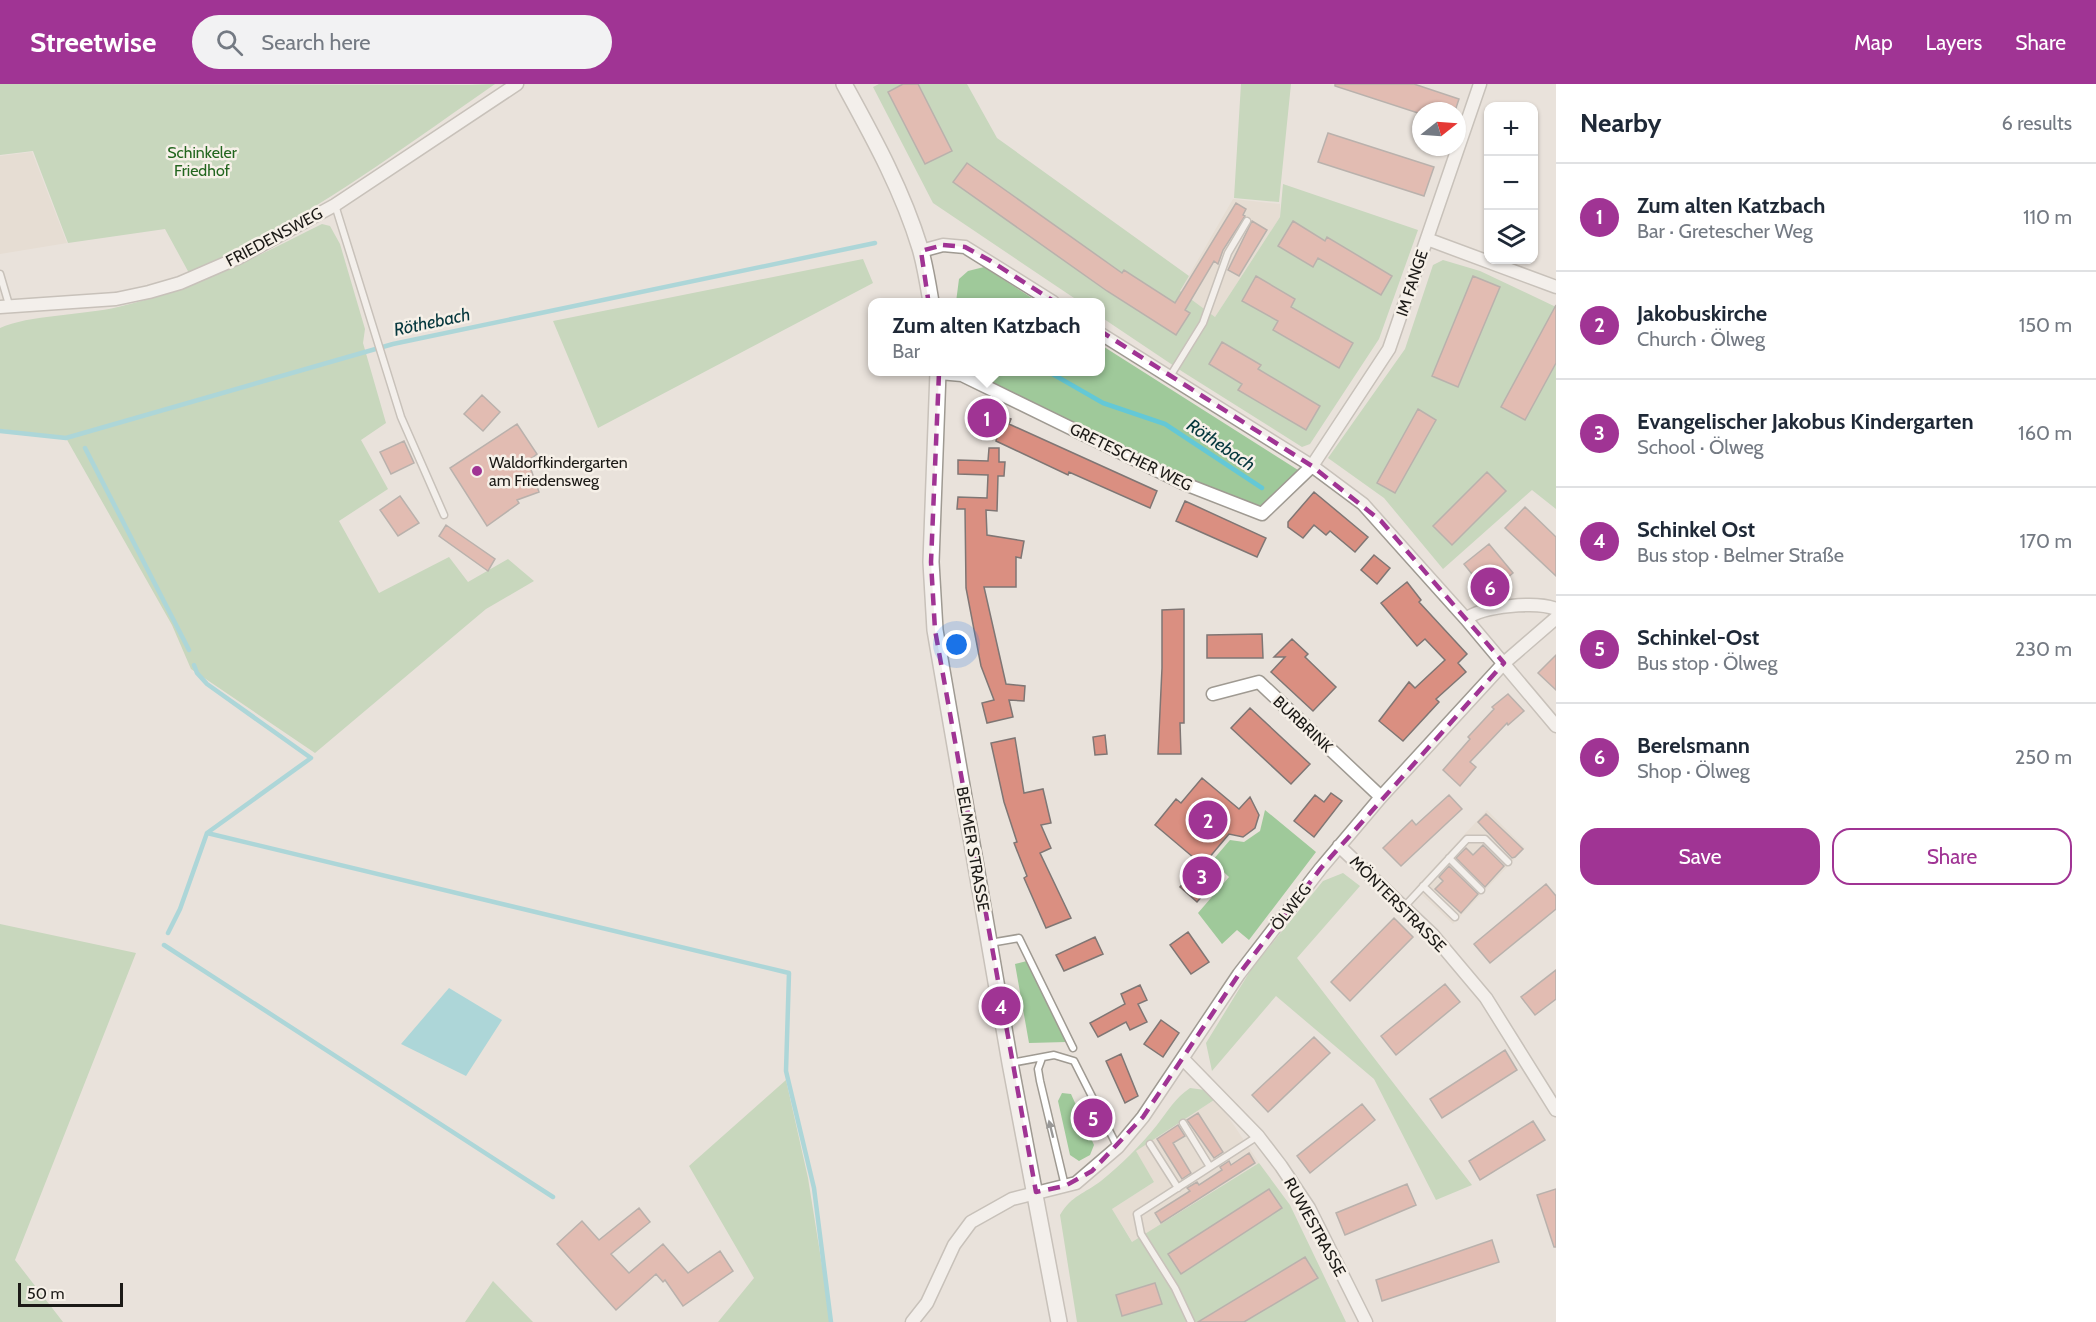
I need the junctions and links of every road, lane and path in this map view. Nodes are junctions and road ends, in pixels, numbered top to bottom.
1 (518, 84) edge
2 (844, 84) edge
3 (1480, 84) edge
4 (335, 205) junction
5 (1247, 221) dead end
6 (1427, 239) junction
7 (921, 251) junction
8 (0, 274) edge
9 (1556, 287) edge
10 (930, 298) edge
11 (1045, 298) edge
12 (5, 308) edge
13 (1105, 337) edge
14 (938, 376) edge
15 (964, 376) edge
16 (1168, 378) junction
17 (1312, 466) junction
18 (444, 515) dead end
19 (1556, 609) edge
20 (1556, 618) edge
21 (1466, 619) junction
22 (1504, 663) junction
23 (1213, 694) dead end
24 (1556, 726) edge
25 (1381, 797) junction
26 (1340, 846) junction
27 (1449, 858) junction
28 (1508, 862) dead end
29 (1423, 886) junction
30 (1481, 890) dead end
31 (1404, 907) junction
32 (1455, 917) dead end
33 (990, 943) junction
34 (1072, 1048) dead end
35 (1042, 1058) junction
36 (1183, 1059) junction
37 (1010, 1063) junction
38 (1556, 1110) edge
39 (1183, 1123) dead end
40 (1258, 1136) junction
41 (1150, 1144) dead end
42 (1118, 1148) junction
43 (1210, 1167) junction
44 (1065, 1186) junction
45 (1178, 1188) junction
46 (1036, 1192) junction
47 (912, 1322) edge
48 (1059, 1322) edge
49 (1191, 1322) edge
50 (1366, 1322) edge

1 - 4 street, FRIEDENSWEG
2 - 7 street
3 - 6 street, IM FANGE
4 - 12 street, FRIEDENSWEG
4 - 18 lane
5 - 16 lane
6 - 9 street
6 - 17 street, IM FANGE
7 - 10 street
7 - 11 street
8 - 12 lane
13 - 16 street
14 - 33 street, BELMER STRASSE
15 - 17 street, GRETESCHER WEG
16 - 17 street
17 - 21 street
19 - 21 street
20 - 22 street, ÖLWEG
21 - 22 street
22 - 24 street
22 - 25 street, ÖLWEG
23 - 25 street, BURBRINK
25 - 26 street, ÖLWEG
26 - 31 street, MÖNTERSTRASSE
26 - 36 street, ÖLWEG
27 - 28 lane
27 - 29 lane
27 - 30 lane
29 - 31 lane
29 - 32 lane
31 - 38 street, MÖNTERSTRASSE
33 - 34 lane
33 - 37 street, BELMER STRASSE
35 - 37 lane
35 - 42 lane
44 -> 35 lane
36 - 40 street, RUWESTRASSE
36 - 42 street, ÖLWEG
37 - 46 street, BELMER STRASSE
39 - 43 lane
40 - 43 lane
40 - 50 street, RUWESTRASSE
41 - 45 lane
42 - 44 street, ÖLWEG
43 - 45 lane
44 - 46 street, ÖLWEG
45 - 49 lane
46 - 47 street, ÖLWEG
46 - 48 street, BELMER STRASSE

